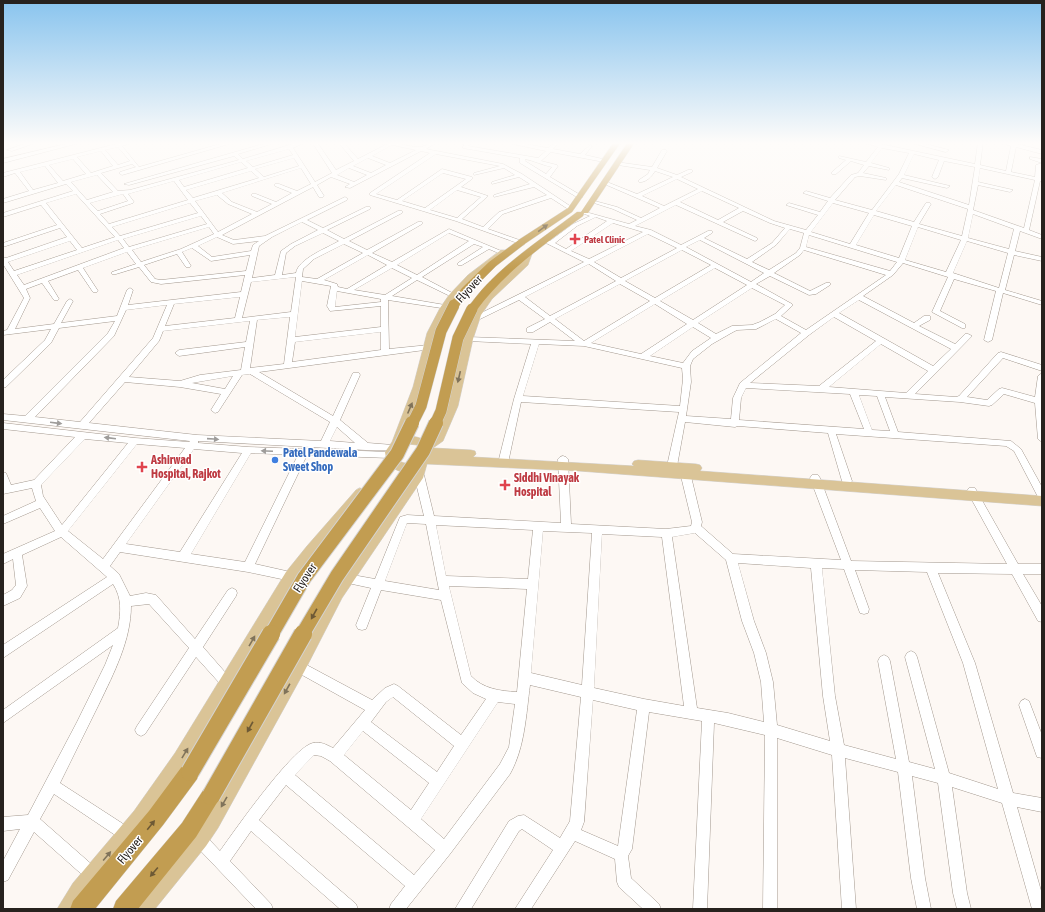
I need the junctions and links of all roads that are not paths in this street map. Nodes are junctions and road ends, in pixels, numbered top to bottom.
1 (26, 185) edge
2 (56, 185) edge
3 (67, 185) edge
4 (109, 185) edge
5 (156, 185) edge
6 (180, 185) edge
7 (198, 185) edge
8 (246, 185) edge
9 (276, 185) dead end
10 (314, 185) joint
11 (354, 185) edge
12 (386, 185) edge
13 (422, 185) edge
14 (461, 185) edge
15 (533, 185) joint
16 (560, 185) edge
17 (588, 185) edge
18 (604, 185) edge
19 (609, 185) edge
20 (661, 185) edge
21 (693, 185) edge
22 (846, 185) edge
23 (895, 185) edge
24 (901, 185) edge
25 (945, 185) edge
26 (975, 185) edge
27 (983, 185) edge
28 (1039, 185) edge
29 (348, 187) dead end
30 (457, 188) junction
31 (183, 189) junction
32 (702, 189) junction
33 (1010, 190) dead end
34 (32, 192) junction
35 (77, 192) junction
36 (117, 193) junction
37 (125, 193) junction
38 (219, 193) junction
39 (806, 193) dead end
40 (298, 194) junction
41 (254, 195) dead end
42 (321, 196) dead end
43 (496, 196) dead end
44 (550, 196) junction
45 (638, 196) junction
46 (580, 197) junction
47 (11, 198) junction
48 (942, 198) junction
49 (344, 199) dead end
50 (832, 200) junction
51 (3, 201) edge
52 (192, 201) junction
53 (593, 201) junction
54 (86, 202) junction
55 (397, 202) junction
56 (675, 202) junction
57 (43, 203) junction
58 (277, 204) junction
59 (928, 204) dead end
60 (789, 205) dead end
61 (368, 208) dead end
62 (570, 208) junction
63 (664, 208) junction
64 (742, 209) junction
65 (19, 210) junction
66 (426, 210) junction
67 (971, 210) junction
68 (400, 212) dead end
69 (583, 212) junction
70 (873, 212) junction
71 (97, 213) junction
72 (202, 214) junction
73 (257, 214) junction
74 (822, 214) junction
75 (3, 215) edge
76 (594, 216) junction
77 (302, 220) junction
78 (458, 220) junction
79 (641, 220) junction
80 (611, 221) junction
81 (718, 222) junction
82 (420, 223) dead end
83 (916, 224) junction
84 (210, 225) junction
85 (61, 226) junction
86 (108, 226) junction
87 (630, 226) junction
88 (789, 227) junction
89 (484, 229) junction
90 (1017, 229) junction
91 (324, 230) junction
92 (649, 231) junction
93 (710, 232) dead end
94 (1026, 232) junction
95 (807, 233) junction
96 (218, 235) junction
97 (1042, 237) edge
98 (71, 238) junction
99 (119, 238) junction
100 (264, 238) junction
101 (700, 238) junction
102 (965, 238) junction
103 (755, 239) dead end
104 (344, 241) junction
105 (474, 241) junction
106 (548, 242) junction
107 (3, 245) edge
108 (520, 245) junction
109 (193, 246) junction
110 (852, 246) junction
111 (488, 247) junction
112 (682, 248) junction
113 (803, 248) junction
114 (128, 249) junction
115 (568, 250) junction
116 (81, 251) junction
117 (179, 252) junction
118 (1012, 252) junction
119 (254, 253) junction
120 (368, 253) junction
121 (503, 253) junction
122 (1042, 259) edge
123 (4, 260) edge
124 (901, 261) junction
125 (589, 262) junction
126 (748, 262) junction
127 (460, 264) dead end
128 (140, 265) junction
129 (391, 265) junction
130 (716, 265) junction
131 (188, 266) dead end
132 (79, 267) junction
133 (114, 273) dead end
134 (249, 273) junction
135 (13, 274) junction
136 (770, 274) junction
137 (891, 274) junction
138 (951, 275) junction
139 (278, 277) junction
140 (298, 277) junction
141 (416, 278) junction
142 (44, 280) junction
143 (248, 280) junction
144 (318, 281) junction
145 (622, 281) junction
146 (752, 284) junction
147 (828, 284) dead end
148 (22, 288) junction
149 (334, 288) junction
150 (130, 290) dead end
151 (1001, 290) junction
152 (95, 291) dead end
153 (348, 291) junction
154 (244, 294) junction
155 (520, 297) junction
156 (859, 297) junction
157 (56, 299) dead end
158 (70, 301) dead end
159 (384, 301) junction
160 (656, 301) junction
161 (171, 303) junction
162 (451, 303) junction
163 (1042, 303) edge
164 (124, 308) junction
165 (473, 313) junction
166 (833, 313) junction
167 (294, 314) junction
168 (775, 316) junction
169 (120, 318) junction
170 (927, 318) dead end
171 (254, 319) junction
172 (550, 319) junction
173 (238, 320) junction
174 (693, 323) junction
175 (58, 326) junction
176 (914, 326) junction
177 (962, 326) dead end
178 (162, 329) junction
179 (384, 329) junction
180 (530, 330) dead end
181 (7, 332) edge
182 (806, 333) junction
183 (968, 336) dead end
184 (717, 338) junction
185 (468, 339) junction
186 (291, 340) junction
187 (881, 340) junction
188 (988, 340) dead end
189 (536, 341) junction
190 (250, 344) junction
191 (584, 344) junction
192 (429, 347) junction
193 (956, 348) junction
194 (385, 352) junction
195 (179, 353) dead end
196 (642, 356) junction
197 (288, 366) junction
198 (686, 366) junction
199 (1042, 368) edge
200 (933, 370) junction
201 (245, 372) junction
202 (356, 375) dead end
203 (1042, 376) edge
204 (124, 379) junction
205 (180, 384) junction
206 (3, 385) edge
207 (743, 385) junction
208 (821, 389) junction
209 (226, 392) junction
210 (853, 392) junction
211 (880, 394) junction
212 (908, 396) junction
213 (518, 399) junction
214 (959, 399) junction
215 (1041, 401) edge
216 (684, 409) junction
217 (215, 410) dead end
218 (3, 417) edge
219 (683, 419) junction
220 (26, 420) junction
221 (335, 421) junction
222 (735, 424) junction
223 (3, 426) edge
224 (83, 430) junction
225 (831, 430) junction
226 (869, 432) junction
227 (895, 434) junction
228 (1042, 439) edge
229 (135, 441) junction
230 (194, 442) junction
231 (324, 446) junction
232 (366, 447) junction
233 (248, 450) junction
234 (393, 451) junction
235 (304, 452) junction
236 (504, 459) junction
237 (424, 460) junction
238 (563, 463) junction
239 (672, 466) junction
240 (685, 471) junction
241 (3, 476) edge
242 (847, 481) junction
243 (816, 482) junction
244 (37, 483) junction
245 (5, 489) edge
246 (974, 494) junction
247 (1042, 496) edge
248 (42, 503) junction
249 (3, 520) edge
250 (430, 521) junction
251 (538, 525) junction
252 (566, 527) junction
253 (597, 528) junction
254 (696, 528) junction
255 (62, 532) junction
256 (666, 533) junction
257 (118, 547) junction
258 (17, 553) junction
259 (183, 557) junction
260 (731, 558) junction
261 (3, 559) edge
262 (816, 565) junction
263 (847, 565) junction
264 (103, 567) junction
265 (248, 567) junction
266 (931, 569) junction
267 (1015, 569) junction
268 (1042, 570) edge
269 (292, 576) junction
270 (115, 577) junction
271 (347, 579) junction
272 (442, 580) junction
273 (377, 584) junction
274 (533, 584) junction
275 (232, 594) dead end
276 (445, 596) junction
277 (3, 601) edge
278 (126, 602) junction
279 (864, 609) dead end
280 (1042, 617) edge
281 (362, 625) dead end
282 (123, 632) junction
283 (196, 648) junction
284 (3, 652) edge
285 (911, 657) dead end
286 (884, 661) dead end
287 (299, 667) junction
288 (525, 678) junction
289 (228, 684) junction
290 (588, 691) junction
291 (495, 696) junction
292 (521, 699) junction
293 (644, 705) junction
294 (1025, 705) dead end
295 (374, 708) junction
296 (691, 712) junction
297 (708, 716) junction
298 (3, 717) edge
299 (362, 722) junction
300 (141, 730) dead end
301 (771, 730) junction
302 (463, 745) junction
303 (838, 750) junction
304 (1042, 752) edge
305 (335, 756) junction
306 (904, 768) junction
307 (285, 775) junction
308 (944, 778) junction
309 (438, 781) junction
310 (51, 785) junction
311 (1006, 798) junction
312 (1042, 805) edge
313 (412, 820) junction
314 (32, 821) junction
315 (251, 822) junction
316 (3, 824) edge
317 (572, 833) junction
318 (126, 834) junction
319 (200, 840) junction
320 (562, 848) junction
321 (445, 849) junction
322 (621, 853) junction
323 (221, 862) junction
324 (92, 874) junction
325 (3, 875) edge
326 (415, 885) junction
327 (66, 909) edge
328 (81, 909) edge
329 (124, 909) edge
330 (143, 909) edge
331 (266, 909) edge
332 (351, 909) edge
333 (396, 909) edge
334 (462, 909) edge
335 (522, 909) edge
336 (654, 909) edge
337 (700, 909) edge
338 (770, 909) edge
339 (849, 909) edge
340 (924, 909) edge
341 (964, 909) edge
342 (1038, 909) edge

1 - 34 street
2 - 34 street
3 - 35 street
4 - 36 street
5 - 37 street
6 - 31 street
7 - 31 street
8 - 38 street
9 - 40 street
10 - 40 street
10 - 42 street
11 - 29 street
12 - 55 street
13 - 55 street
14 - 30 street
15 - 43 street
15 - 44 street
16 - 46 street
17 - 46 highway, Flyover
18 - 53 highway, Flyover
19 - 45 street
20 - 45 street
21 - 32 street
22 - 50 street
23 - 70 street
24 - 48 street
25 - 48 street
26 - 67 street
27 - 33 street
28 - 94 street
30 - 66 street
30 - 78 street
31 - 52 street
32 - 56 street
32 - 64 street
34 - 47 street
35 - 54 street
35 - 57 street
36 - 37 street
36 - 54 street
37 - 71 street
38 - 52 street
38 - 73 street
39 - 50 street
40 - 58 street
41 - 58 street
44 - 62 street
44 - 89 street
45 - 63 street
46 - 62 highway, Flyover
47 - 51 street
47 - 65 street
48 - 67 street
49 - 77 street
50 - 70 street
50 - 74 street
52 - 72 street
52 - 86 street
53 - 69 highway, Flyover
53 - 79 street
54 - 71 street
55 - 66 street
56 - 63 street
56 - 81 street
57 - 65 street
57 - 85 street
58 - 73 street
59 - 83 street
60 - 74 street
61 - 91 street
62 - 69 highway
108 -> 62 highway, Flyover
63 - 79 street
64 - 81 street
64 - 88 street
65 - 75 street
66 - 78 street
67 - 90 street
67 - 102 street
68 - 104 street
69 - 76 street
69 - 106 highway, Flyover
70 - 83 street
70 - 110 street
71 - 86 street
72 - 84 street
72 - 99 street
73 - 96 street
74 - 95 street
76 - 80 street
76 - 106 street
77 - 91 street
77 - 100 street
78 - 89 street
79 - 87 street
80 - 87 street
80 - 115 street
81 - 103 street
82 - 120 street
83 - 102 street
83 - 124 street
84 - 96 street
84 - 114 street
85 - 98 street
85 - 107 street
86 - 99 street
87 - 92 street
88 - 95 street
88 - 126 street
89 - 108 street
90 - 94 street
90 - 118 street
91 - 104 street
91 - 139 street
92 - 112 street
92 - 125 street
93 - 101 street
94 - 97 street
95 - 110 street
95 - 113 street
96 - 100 street
96 - 109 street
98 - 116 street
98 - 123 street
99 - 114 street
99 - 116 street
100 - 119 street
101 - 112 street
101 - 126 street
102 - 118 street
102 - 138 street
104 - 120 street
104 - 140 street
105 - 111 street
105 - 129 street
105 - 141 street
106 - 115 street
106 - 165 highway, Flyover
108 - 121 main road
108 - 162 highway, Flyover
109 - 117 street
109 - 119 street
110 - 124 street
111 - 121 street
111 - 127 street
112 - 130 street
112 - 145 street
113 - 136 street
113 - 137 street
114 - 128 street
114 - 132 street
115 - 125 street
116 - 135 street
117 - 128 street
117 - 131 street
118 - 122 street
118 - 151 street
119 - 134 street
120 - 129 street
120 - 144 street
121 - 162 main road
123 - 135 street
124 - 137 street
124 - 138 street
125 - 145 street
125 - 155 street
126 - 136 street
128 - 133 street
128 - 134 street
129 - 141 street
129 - 153 street
130 - 146 street
130 - 160 street
132 - 142 street
132 - 152 street
134 - 143 street
135 - 148 street
136 - 146 street
136 - 147 street
137 - 156 street
138 - 151 street
138 - 177 street
139 - 140 street
139 - 143 street
140 - 144 street
140 - 167 street
141 - 159 street
141 - 162 street
142 - 148 street
142 - 157 street
143 - 154 street
144 - 149 street
145 - 160 street
145 - 172 street
146 - 168 street
146 - 174 street
148 - 181 street
149 - 153 street
149 - 159 street
150 - 164 street
151 - 163 street
151 - 188 street
153 - 159 street
154 - 161 street
154 - 173 street
155 - 165 street
155 - 172 street
156 - 166 street
156 - 176 street
158 - 175 street
159 - 162 street
159 - 179 street
160 - 174 street
160 - 191 street
161 - 164 street
161 - 178 street
162 - 192 main road
328 -> 162 highway, Flyover, bridge
164 - 169 street
165 - 185 main road
165 -> 329 highway, Flyover, bridge
166 - 182 street
166 - 187 street
167 - 171 street
167 - 186 street
168 - 182 street
168 - 184 street
169 - 175 street
169 - 220 street
170 - 176 street
171 - 173 street
171 - 190 street
172 - 180 street
172 - 191 street
173 - 178 street
174 - 184 street
174 - 196 street
175 - 181 street
175 - 206 street
176 - 193 street
178 - 204 street
179 - 186 street
179 - 194 street
182 - 207 street
183 - 193 street
184 - 198 street
185 - 189 street
185 -> 237 main road
186 - 197 street
187 - 200 street
187 - 208 street
189 - 191 street
189 - 213 street
190 - 195 street
190 - 201 street
191 - 196 street
192 - 194 street
234 -> 192 main road
193 - 200 street
194 - 197 street
196 - 198 street
197 - 201 street
198 - 216 street
199 - 214 street
200 - 212 street
201 - 205 street
201 - 209 street
201 - 221 street
202 - 221 street
203 - 215 street
204 - 205 street
204 - 224 street
205 - 209 street
207 - 208 street
207 - 222 street
208 - 210 street
209 - 217 street
210 - 211 street
210 - 226 street
211 - 212 street
211 - 227 street
212 - 214 street
213 - 216 street
213 - 236 street
214 - 215 street
215 - 228 street
216 - 219 street
218 - 220 street
219 - 222 street
219 - 239 street
220 -> 224 street
221 - 231 street
221 - 232 street
222 - 225 street
223 - 224 street
229 -> 224 street
224 - 230 street
224 - 244 street
225 - 226 street
225 - 242 street
226 - 227 street
227 - 247 street
229 - 230 street
229 - 255 street
230 -> 231 street
230 - 233 street
230 - 257 street
231 - 232 street
232 - 234 street
235 -> 233 street
233 - 259 street
234 - 235 street
234 - 237 main road
234 - 237 main road
234 - 269 main road
235 - 265 street
236 - 237 main road
236 - 238 main road
237 - 250 street
237 - 271 main road
238 - 239 main road
238 - 240 main road
238 - 252 street
239 - 240 main road
240 - 243 main road
240 - 254 street
241 - 245 street
242 - 243 main road
242 - 246 main road
243 - 246 main road
243 - 263 street
244 - 245 street
244 - 248 street
246 - 247 main road
246 - 267 street
248 - 249 street
248 - 255 street
250 - 251 street
250 - 272 street
250 - 273 street
251 - 252 street
251 - 274 street
252 - 253 street
253 - 256 street
253 - 290 street
254 - 256 street
254 - 260 street
255 - 258 street
255 - 264 street
256 - 296 street
257 - 259 street
257 - 264 street
258 - 261 street
258 - 277 street
259 - 265 street
260 - 262 street
260 - 301 street
262 - 263 street
262 - 303 street
263 - 266 street
263 - 279 street
264 - 270 street
265 - 269 street
266 - 267 street
266 - 311 street
267 - 268 street
267 - 280 street
289 -> 269 main road
270 - 278 street
270 - 284 street
271 - 273 street
271 - 287 main road
272 - 274 street
272 - 276 street
273 - 276 street
273 - 281 street
274 - 288 street
275 - 283 street
276 - 291 street
278 - 282 street
278 - 283 street
282 - 298 street
282 - 310 street
283 - 289 street
283 - 300 street
285 - 308 street
286 - 306 street
287 - 295 street
287 -> 319 main road
288 - 290 street
288 - 292 street
318 -> 289 main road
290 - 293 street
290 - 317 street
291 - 292 street
291 - 302 street
292 - 321 street
293 - 296 street
293 - 322 street
294 - 304 street
295 - 299 street
295 - 302 street
296 - 297 street
297 - 301 street
297 - 337 street
299 - 305 street
299 - 309 street
301 - 303 street
301 - 338 street
302 - 309 street
303 - 306 street
303 - 339 street
305 - 307 street
305 - 313 street
306 - 308 street
306 - 340 street
307 - 315 street
307 - 326 street
308 - 311 street
308 - 341 street
309 - 313 street
310 - 314 street
310 - 318 street
311 - 312 street
311 - 342 street
313 - 321 street
314 - 316 street
314 - 324 street
314 - 325 street
315 - 323 street
315 - 332 street
317 - 320 street
317 - 322 street
324 -> 318 main road
319 - 323 street
319 - 330 main road
320 - 334 street
320 - 335 street
321 - 326 street
322 - 336 street
323 - 331 street
324 - 327 main road
326 - 333 street

